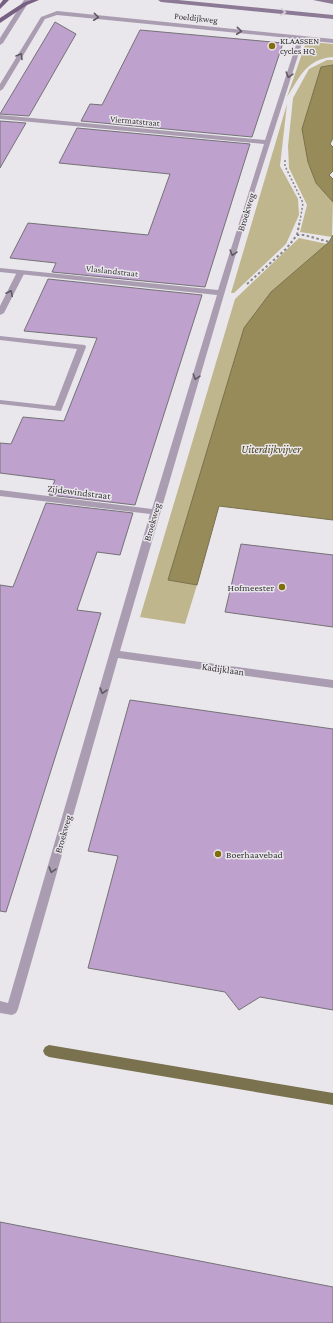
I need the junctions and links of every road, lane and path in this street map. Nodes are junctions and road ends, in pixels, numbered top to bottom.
1 (6, 0) edge
2 (36, 0) edge
3 (161, 0) edge
4 (316, 0) edge
5 (26, 2) edge
6 (333, 2) edge
7 (0, 8) edge
8 (333, 17) edge
9 (0, 21) edge
10 (301, 38) junction
11 (333, 41) edge
12 (0, 43) edge
13 (0, 89) edge
14 (0, 117) edge
15 (268, 142) junction
16 (285, 159) dead end
17 (296, 235) junction
18 (333, 243) edge
19 (0, 270) edge
20 (21, 272) junction
21 (221, 293) junction
22 (0, 313) edge
23 (0, 338) edge
24 (0, 402) edge
25 (0, 493) edge
26 (155, 512) junction
27 (114, 654) junction
28 (333, 684) edge
29 (6, 1008) edge

1 - 7 main road
2 - 5 main road
3 -> 8 main road
4 - 6 main road
5 - 9 main road
5 - 12 street
10 - 11 street, Poeldijkweg
13 -> 10 street, Poeldijkweg
10 -> 15 street, Broekweg
14 - 15 street, Viermatstraat
15 -> 21 street, Broekweg
16 - 17 path
17 - 18 path
17 - 21 path
19 - 20 street, Vlaslandstraat
20 - 21 street, Vlaslandstraat
22 -> 20 street
21 -> 26 street, Broekweg
23 - 24 street
25 - 26 street, Zijdewindstraat
26 - 27 street, Broekweg
27 - 28 street, Kadijklaan
27 -> 29 street, Broekweg

